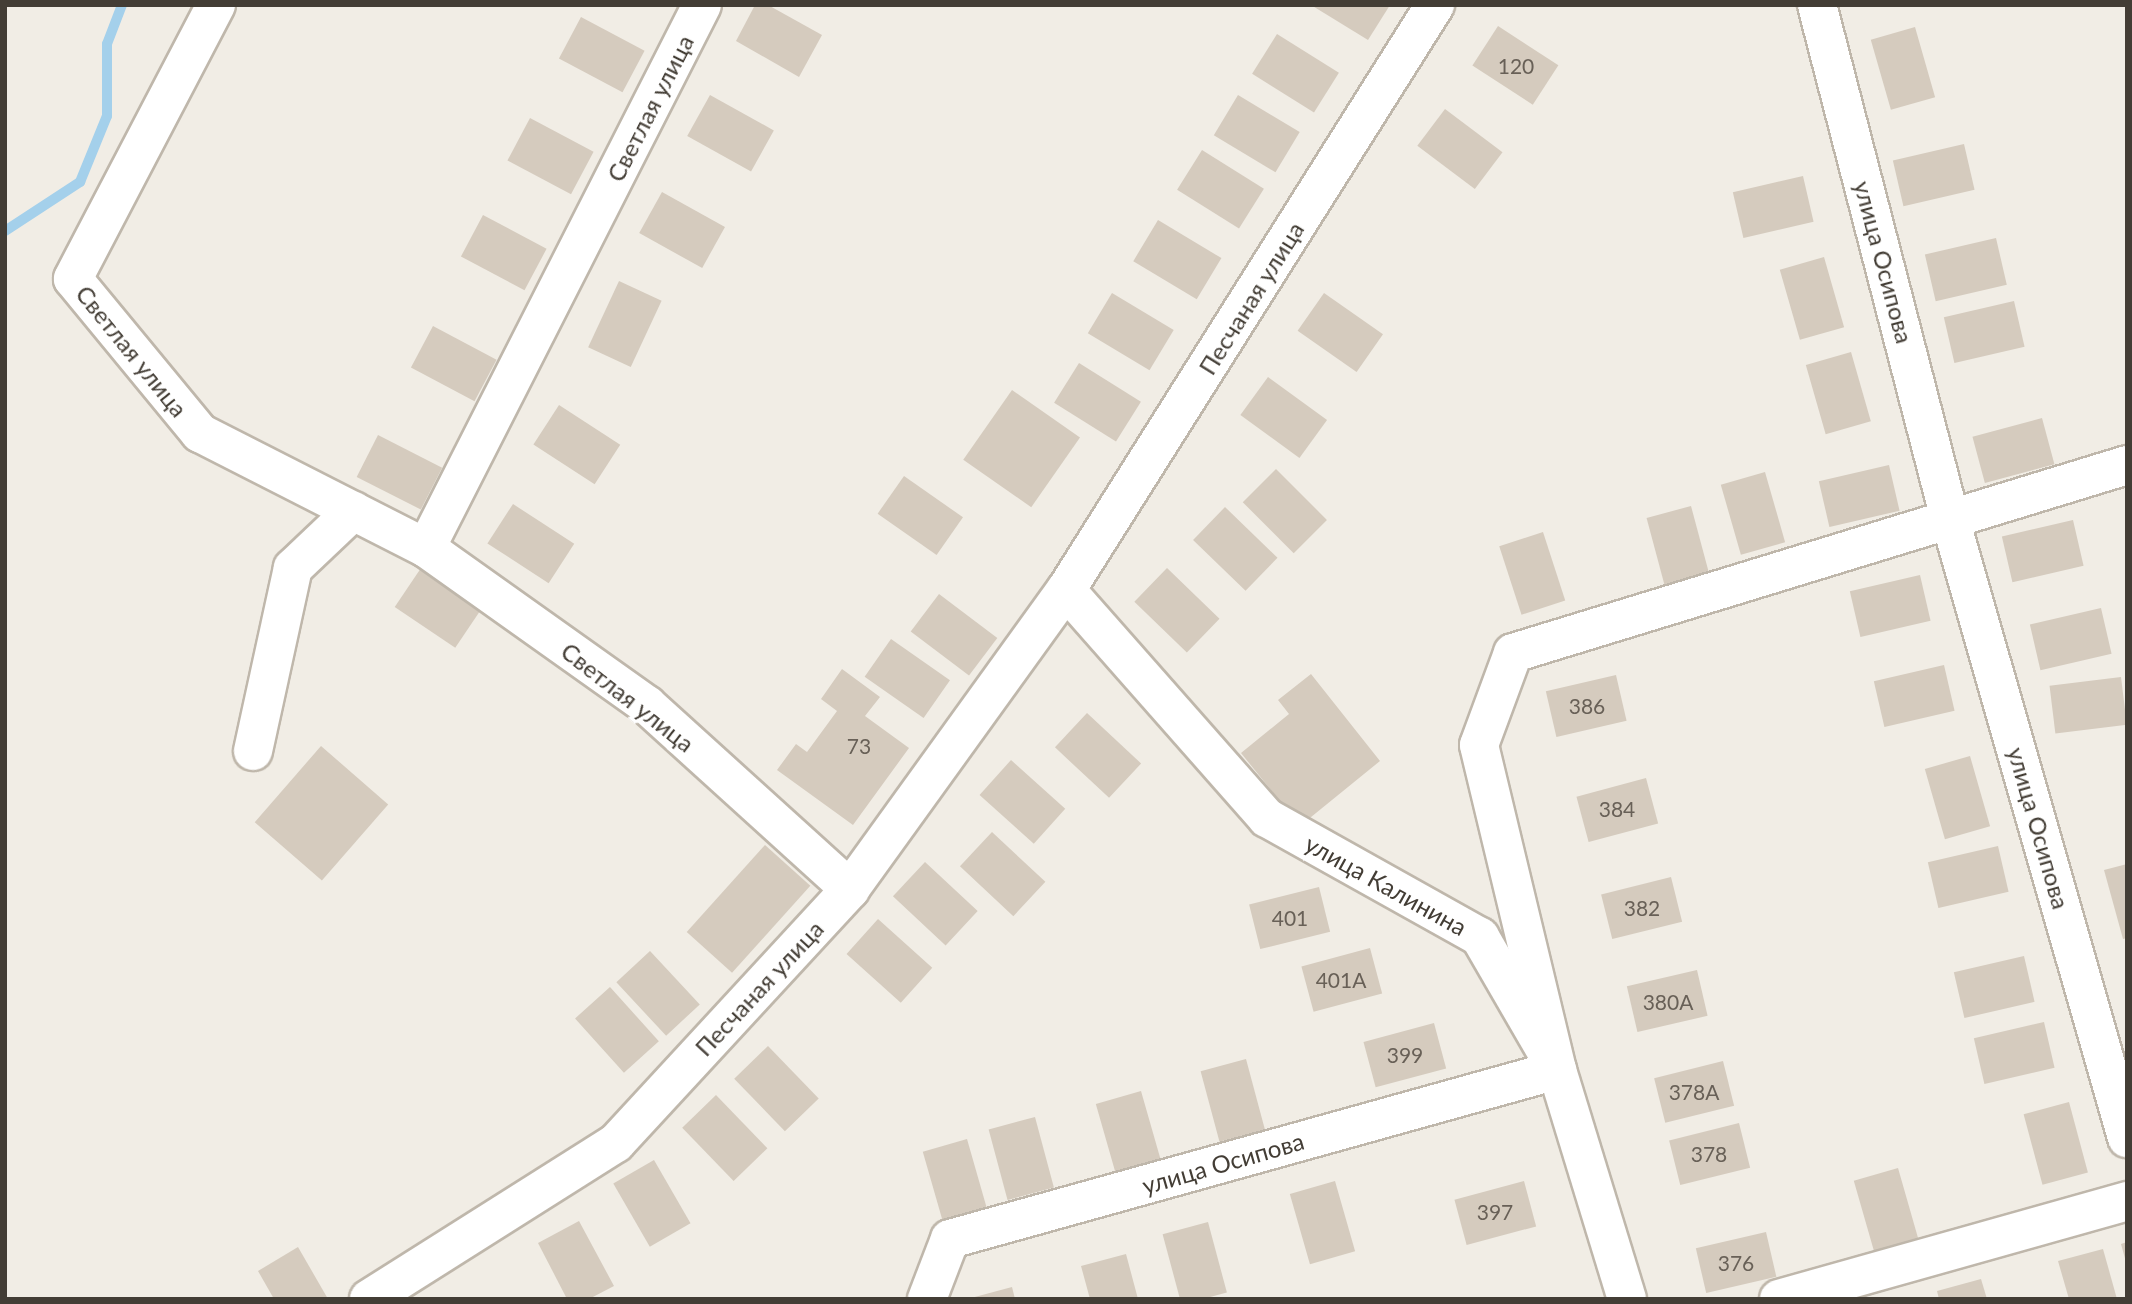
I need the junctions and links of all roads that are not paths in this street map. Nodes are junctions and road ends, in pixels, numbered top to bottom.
1 (215, 5) edge
2 (702, 5) edge
3 (1435, 5) edge
4 (1817, 5) edge
5 (2127, 465) edge
6 (353, 511) junction
7 (1950, 519) junction
8 (426, 548) junction
9 (1066, 590) junction
10 (253, 751) dead end
11 (849, 889) junction
12 (1557, 1070) junction
13 (2127, 1138) edge
14 (2127, 1201) edge
15 (369, 1299) edge
16 (927, 1299) edge
17 (1627, 1299) edge
18 (1779, 1299) edge

1 - 6 street, Светлая улица
2 - 8 street, Светлая улица
3 - 9 street, Песчаная улица
4 - 7 street, улица Осипова
5 - 7 street
6 - 8 street, Светлая улица
6 - 10 street
7 - 12 street, улица Калинина
7 - 13 street, улица Осипова
8 - 11 street, Светлая улица
9 - 11 street, Песчаная улица
9 - 12 street, улица Калинина
11 - 15 street, Песчаная улица
12 - 16 street, улица Осипова
12 - 17 street, улица Калинина
14 - 18 street

